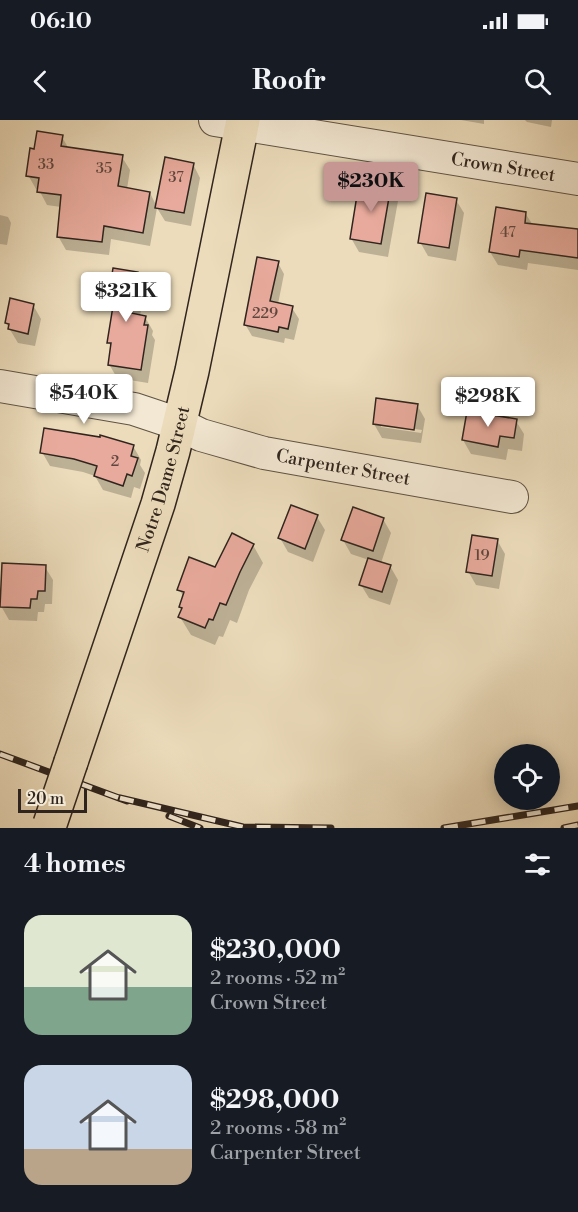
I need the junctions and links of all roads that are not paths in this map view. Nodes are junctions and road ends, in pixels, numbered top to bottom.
1 (233, 122) edge
2 (578, 179) edge
3 (0, 386) edge
4 (179, 424) junction
5 (512, 496) dead end
6 (49, 826) edge

1 - 2 street, Crown Street
1 - 4 main road, Notre Dame Street
3 - 4 street, Carpenter Street
4 - 5 street, Carpenter Street
4 - 6 main road, Notre Dame Street, bridge

